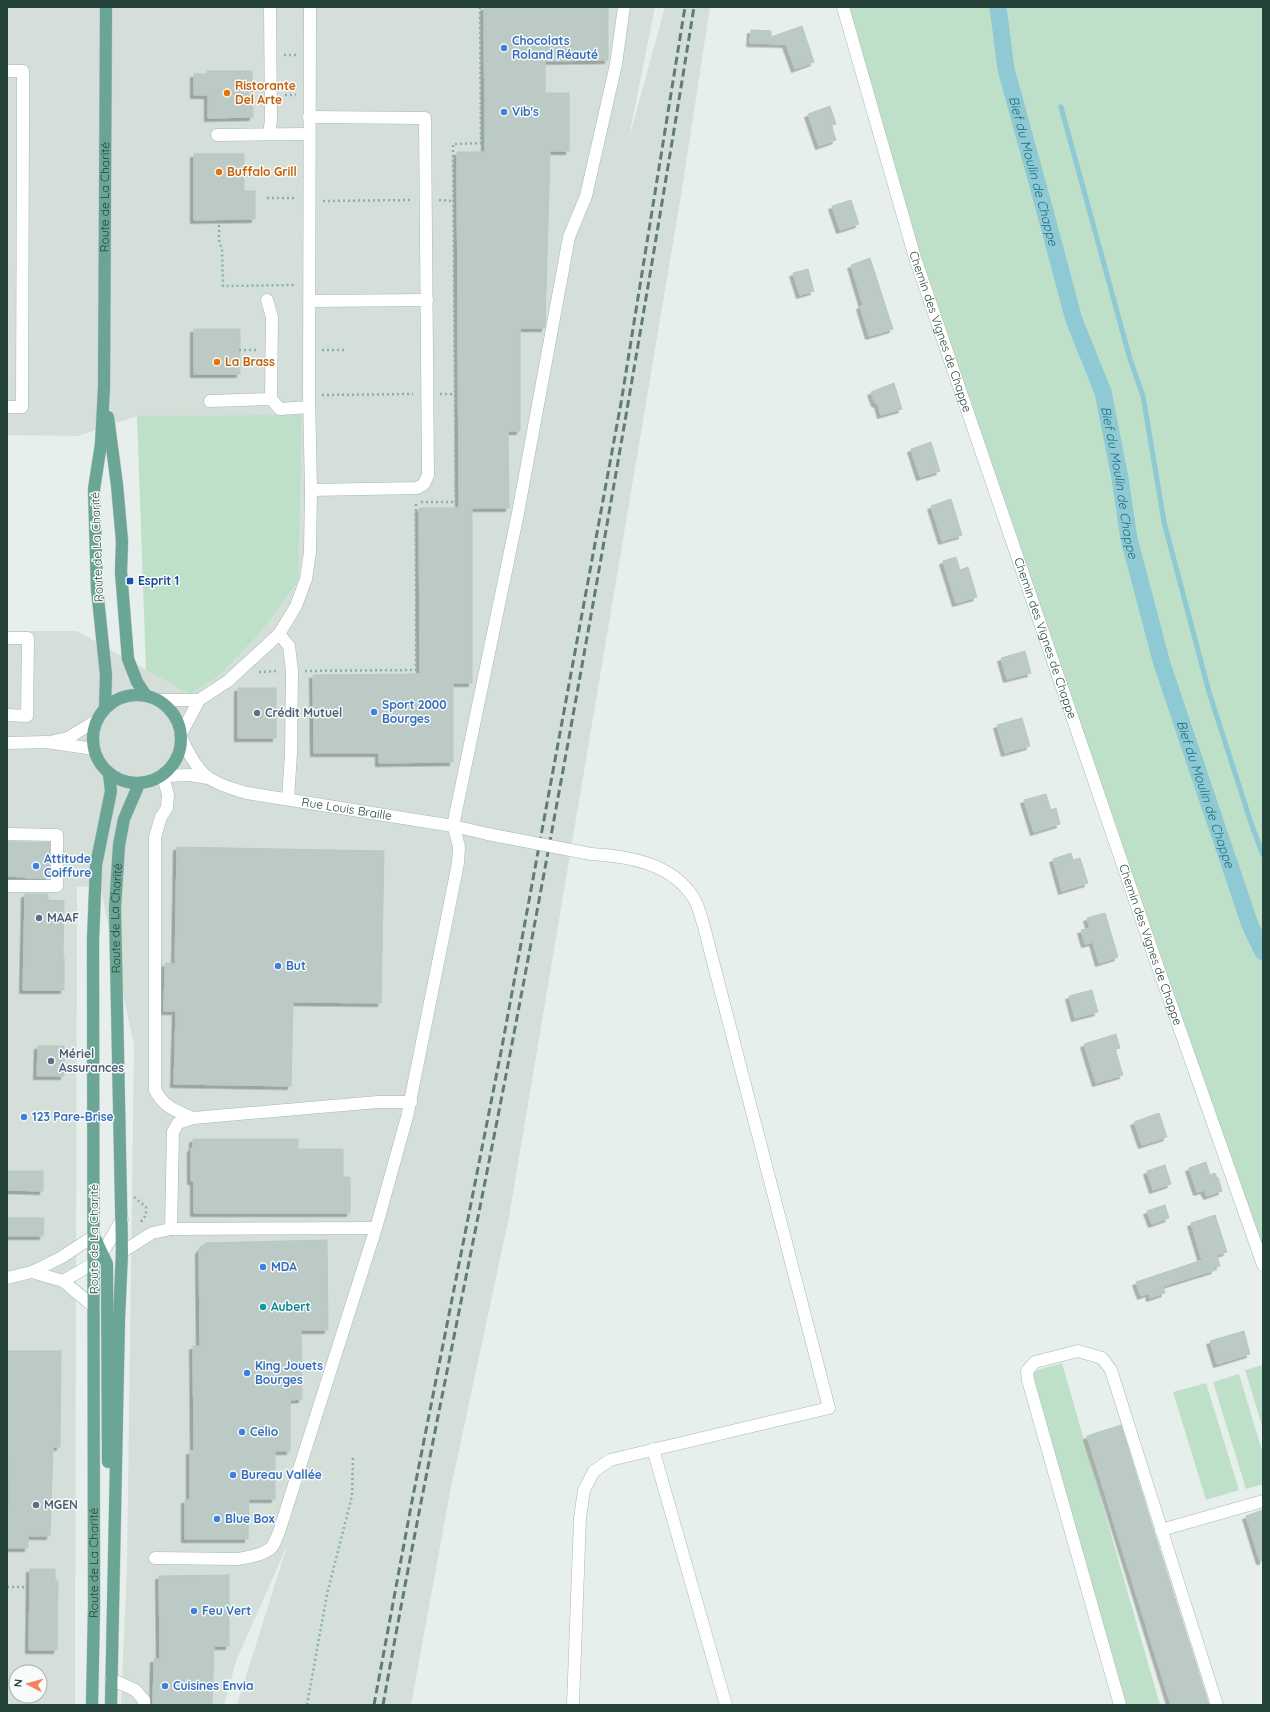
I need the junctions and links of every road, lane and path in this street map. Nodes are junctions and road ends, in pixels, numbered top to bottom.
1 (106, 7) edge
2 (270, 7) edge
3 (310, 7) edge
4 (624, 7) edge
5 (843, 7) edge
6 (7, 71) edge
7 (309, 117) junction
8 (269, 134) junction
9 (309, 134) junction
10 (217, 135) dead end
11 (267, 198) dead end
12 (427, 200) junction
13 (454, 200) dead end
14 (310, 201) junction
15 (219, 220) dead end
16 (300, 285) dead end
17 (267, 300) dead end
18 (427, 300) junction
19 (310, 301) junction
20 (240, 350) dead end
21 (272, 350) junction
22 (309, 350) junction
23 (347, 350) dead end
24 (104, 386) junction
25 (427, 394) junction
26 (455, 394) dead end
27 (309, 395) junction
28 (271, 399) junction
29 (210, 401) dead end
30 (7, 407) edge
31 (309, 408) junction
32 (311, 490) junction
33 (279, 634) junction
34 (7, 638) edge
35 (145, 694) junction
36 (160, 700) junction
37 (199, 700) junction
38 (105, 707) junction
39 (7, 715) edge
40 (97, 720) junction
41 (182, 736) junction
42 (47, 742) junction
43 (7, 743) edge
44 (94, 749) junction
45 (109, 774) junction
46 (163, 776) junction
47 (208, 778) junction
48 (139, 784) junction
49 (288, 799) junction
50 (453, 827) junction
51 (7, 834) edge
52 (7, 886) edge
53 (411, 1102) junction
54 (193, 1118) junction
55 (132, 1196) dead end
56 (122, 1219) junction
57 (171, 1228) junction
58 (376, 1228) junction
59 (94, 1236) junction
60 (122, 1237) junction
61 (122, 1252) junction
62 (102, 1254) junction
63 (94, 1263) junction
64 (1263, 1265) edge
65 (32, 1272) junction
66 (7, 1278) edge
67 (63, 1282) junction
68 (94, 1307) junction
69 (654, 1450) junction
70 (353, 1458) dead end
71 (1263, 1501) edge
72 (116, 1506) junction
73 (1161, 1530) junction
74 (155, 1558) dead end
75 (7, 1587) edge
76 (30, 1587) dead end
77 (111, 1679) junction
78 (92, 1705) edge
79 (111, 1705) edge
80 (144, 1705) edge
81 (307, 1705) edge
82 (573, 1705) edge
83 (726, 1705) edge
84 (1120, 1705) edge
85 (1217, 1705) edge

1 - 24 main road, Route de La Charité
2 - 8 street
3 - 7 street
4 - 50 street
5 - 64 street, Chemin des Vignes de Chappe
6 - 30 street
7 - 9 street
7 - 12 street
8 - 9 street
8 - 10 street
9 - 14 street
11 - 14 path
12 - 13 path
12 - 14 path
12 - 18 street
14 - 19 street
15 - 16 path
17 - 21 street
18 - 19 street
18 - 25 street
19 - 22 street
20 - 21 path
21 - 28 street
22 - 23 path
22 - 27 street
24 - 35 main road, Route de La Charité
24 - 38 main road, Route de La Charité
25 - 26 path
25 - 27 path
25 - 32 street
27 - 31 street
28 - 29 street
28 - 31 street
31 - 32 street
32 - 33 street
33 - 37 street
33 - 49 street
34 - 39 street
35 - 36 main road
35 - 38 main road
36 - 37 street
36 - 41 main road
37 - 41 street
38 - 40 main road
40 - 42 street
40 - 44 main road
41 - 46 main road
41 - 47 street, Rue Louis Braille
42 - 43 street
42 - 44 street
44 - 45 main road
45 - 48 main road
45 - 59 main road, Route de La Charité
46 - 47 street, Rue Louis Braille
46 - 48 main road
46 - 54 street
47 - 49 street, Rue Louis Braille
48 - 56 main road, Route de La Charité
49 - 50 street, Rue Louis Braille
50 - 53 street
50 - 69 street, Rue Louis Braille, bridge
51 - 52 street
53 - 54 street
53 - 58 street
54 - 57 street
55 - 60 path
56 - 60 main road, Route de La Charité
56 - 62 street
57 - 58 street
57 - 61 street
58 - 74 street
59 - 62 main road
59 - 63 main road, Route de La Charité
59 - 65 street
60 - 61 main road, Route de La Charité
61 - 72 main road, Route de La Charité
62 - 63 street
62 - 72 main road
63 - 67 street
63 - 68 main road, Route de La Charité
65 - 66 street
65 - 67 street
67 - 68 street
68 - 78 main road, Route de La Charité
69 - 82 street
69 - 83 street
70 - 81 path
71 - 73 street
72 - 77 main road, Route de La Charité
73 - 84 street
73 - 85 street
75 - 76 path
77 - 79 main road, Route de La Charité
77 - 80 street

